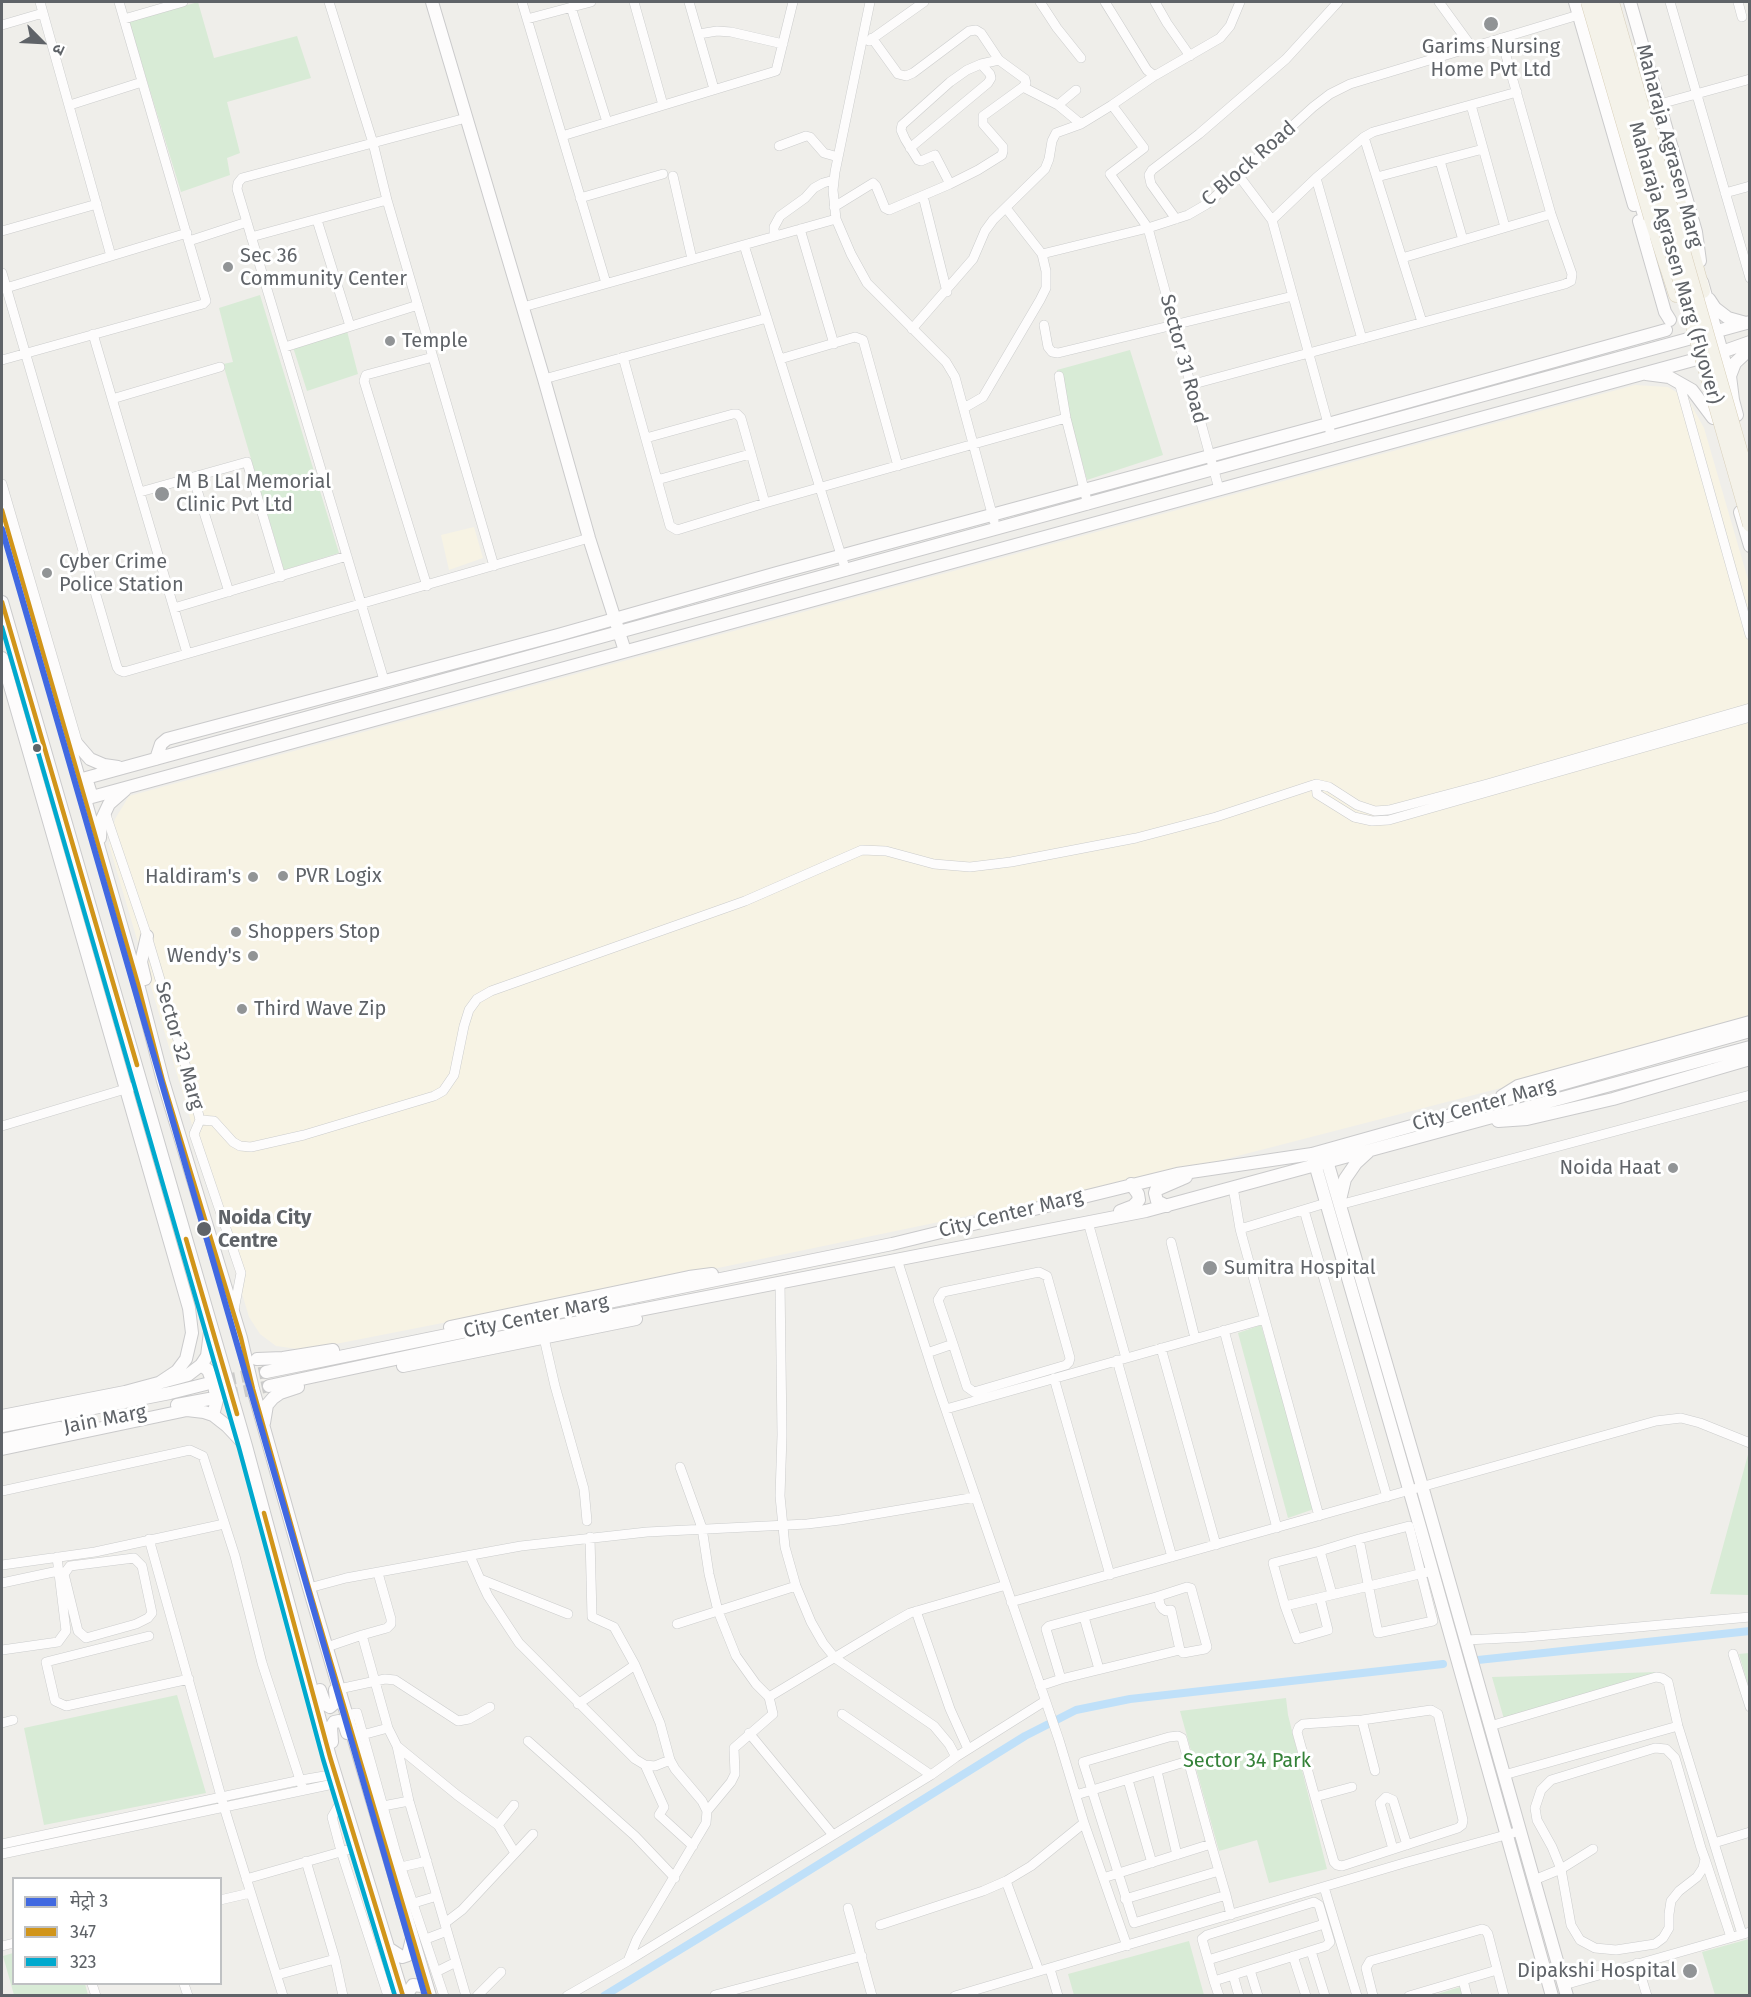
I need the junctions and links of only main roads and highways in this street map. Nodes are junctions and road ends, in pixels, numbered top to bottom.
1 (432, 2) edge
2 (1575, 2) edge
3 (1600, 2) edge
4 (1612, 2) edge
5 (1621, 2) edge
6 (1630, 2) edge
7 (1584, 8) edge
8 (1703, 291) junction
9 (1676, 295) junction
10 (1748, 323) edge
11 (1668, 325) junction
12 (1718, 332) junction
13 (1687, 340) junction
14 (1749, 342) edge
15 (1749, 349) edge
16 (1722, 352) junction
17 (1634, 355) junction
18 (1691, 359) junction
19 (1640, 373) junction
20 (1731, 384) junction
21 (1713, 418) junction
22 (1749, 459) edge
23 (1749, 485) edge
24 (2, 510) edge
25 (1749, 525) edge
26 (1749, 546) edge
27 (2, 602) edge
28 (614, 619) junction
29 (619, 632) junction
30 (625, 651) junction
31 (2, 658) edge
32 (66, 729) junction
33 (156, 759) junction
34 (123, 768) junction
35 (129, 787) junction
36 (101, 854) junction
37 (147, 936) road end
38 (1749, 1022) edge
39 (151, 1030) junction
40 (1749, 1031) edge
41 (1749, 1047) edge
42 (1749, 1059) edge
43 (1488, 1104) junction
44 (1470, 1123) junction
45 (1371, 1150) junction
46 (1321, 1163) junction
47 (1192, 1173) junction
48 (1131, 1184) junction
49 (1339, 1205) junction
50 (1167, 1206) junction
51 (1103, 1220) junction
52 (738, 1276) junction
53 (738, 1291) junction
54 (211, 1325) junction
55 (241, 1338) junction
56 (257, 1359) junction
57 (201, 1365) junction
58 (266, 1372) tunnel mouth
59 (159, 1383) junction
60 (206, 1384) tunnel mouth
61 (269, 1386) tunnel mouth
62 (208, 1399) tunnel mouth
63 (267, 1405) junction
64 (213, 1415) junction
65 (2, 1416) edge
66 (263, 1425) junction
67 (2, 1426) edge
68 (2, 1440) edge
69 (246, 1446) junction
70 (2, 1449) edge
71 (328, 1650) junction
72 (303, 1658) junction
73 (355, 1747) junction
74 (330, 1757) junction
75 (412, 1936) junction
76 (388, 1948) junction
77 (1565, 1990) edge
78 (429, 1993) edge
79 (404, 1995) edge
80 (1552, 1995) edge

1 - 28 main road
2 - 7 main road
3 - 25 main road, Maharaja Agrasen Marg (Flyover), bridge
4 - 23 main road, Maharaja Agrasen Marg (Flyover), bridge
5 - 8 main road
6 - 8 main road, Maharaja Agrasen Marg
7 - 9 main road, bridge
7 - 9 main road, Maharaja Agrasen Marg
7 - 11 main road
8 - 10 main road
8 - 12 main road, Maharaja Agrasen Marg
9 - 11 main road
9 - 13 main road, Maharaja Agrasen Marg
10 - 12 main road
11 - 17 main road
11 - 28 main road
12 - 13 main road
12 - 16 main road, Maharaja Agrasen Marg
13 - 17 main road
13 - 18 main road, Maharaja Agrasen Marg
14 - 16 main road
15 - 20 main road
16 - 18 main road
16 - 20 main road, Maharaja Agrasen Marg
17 - 29 main road
18 - 19 main road
18 - 21 main road
19 - 21 main road
19 - 30 main road
20 - 22 main road, Maharaja Agrasen Marg
21 - 26 main road
24 - 32 main road
27 - 54 main road
28 - 29 main road
28 - 33 main road
29 - 30 main road
29 - 33 main road
30 - 35 main road
31 - 59 main road
32 - 34 main road
32 - 36 main road
33 - 34 main road
34 - 35 main road
35 - 36 main road
36 - 39 main road
37 - 39 main road
38 - 43 main road
39 - 55 main road
40 - 43 main road, City Center Marg
41 - 44 main road, City Center Marg
42 - 44 main road
43 - 47 main road, City Center Marg
44 - 45 main road, City Center Marg
45 - 46 main road, City Center Marg
45 - 49 main road
46 - 49 main road
46 - 50 main road, City Center Marg
46 - 80 main road
47 - 48 main road, City Center Marg
47 - 50 main road
48 - 51 main road
48 - 52 main road, City Center Marg
49 - 77 main road
50 - 51 main road, City Center Marg
51 - 53 main road, City Center Marg
52 - 56 main road
52 - 58 main road, City Center Marg
53 - 61 main road, City Center Marg
53 - 63 main road
54 - 57 main road
54 - 69 main road
55 - 56 main road
55 - 66 main road
56 - 63 main road
57 - 59 main road
57 - 64 main road
59 - 65 main road
60 - 67 main road, Jain Marg
62 - 68 main road, Jain Marg
63 - 66 main road
64 - 69 main road
64 - 70 main road
66 - 71 main road
69 - 72 main road
71 - 72 main road
71 - 73 main road
72 - 74 main road
73 - 74 main road
73 - 75 main road
74 - 76 main road
75 - 76 main road
75 - 78 main road
76 - 79 main road
78 - 79 main road

